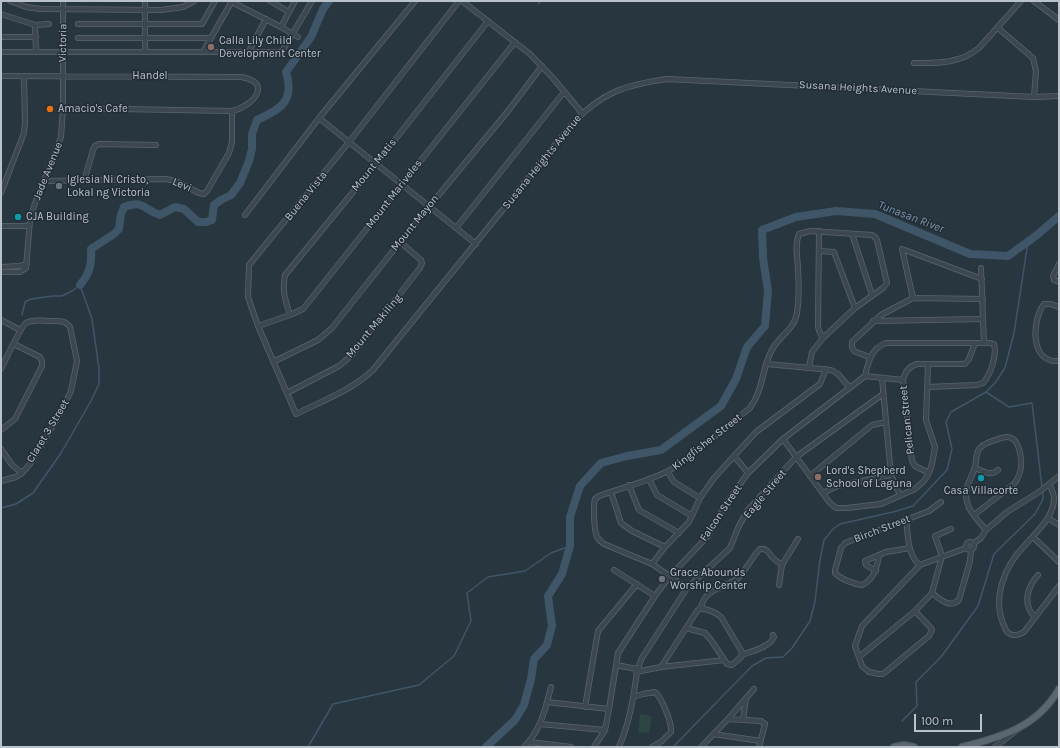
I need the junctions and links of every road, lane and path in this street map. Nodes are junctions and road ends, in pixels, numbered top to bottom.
1 (10, 1) edge
2 (63, 1) edge
3 (145, 1) edge
4 (194, 1) edge
5 (215, 1) edge
6 (231, 1) edge
7 (270, 1) edge
8 (295, 1) edge
9 (312, 1) edge
10 (415, 1) edge
11 (460, 1) edge
12 (1021, 1) edge
13 (1034, 1) edge
14 (276, 3) edge
15 (63, 10) junction
16 (145, 10) junction
17 (289, 12) junction
18 (1, 15) edge
19 (266, 19) junction
20 (1059, 20) edge
21 (488, 22) junction
22 (144, 23) junction
23 (49, 24) dead end
24 (78, 24) dead end
25 (35, 26) junction
26 (281, 27) junction
27 (998, 28) junction
28 (293, 34) junction
29 (1, 37) edge
30 (36, 37) junction
31 (78, 38) dead end
32 (144, 38) junction
33 (211, 38) junction
34 (298, 38) dead end
35 (515, 42) junction
36 (1, 52) edge
37 (36, 52) junction
38 (63, 52) junction
39 (145, 52) junction
40 (203, 52) junction
41 (248, 53) junction
42 (914, 63) dead end
43 (542, 66) junction
44 (1, 76) edge
45 (24, 76) junction
46 (62, 76) junction
47 (564, 92) junction
48 (1059, 96) edge
49 (1034, 97) junction
50 (63, 108) junction
51 (232, 111) junction
52 (582, 113) junction
53 (319, 118) junction
54 (349, 142) junction
55 (156, 145) dead end
56 (376, 164) junction
57 (44, 181) junction
58 (84, 181) junction
59 (402, 184) junction
60 (1, 193) edge
61 (429, 206) junction
62 (245, 215) dead end
63 (1, 226) edge
64 (28, 226) junction
65 (456, 228) junction
66 (819, 231) junction
67 (852, 234) junction
68 (400, 242) junction
69 (476, 244) junction
70 (819, 250) junction
71 (27, 264) junction
72 (1059, 264) edge
73 (1, 266) edge
74 (981, 268) dead end
75 (1, 272) edge
76 (982, 279) junction
77 (1059, 282) edge
78 (872, 295) junction
79 (913, 298) junction
80 (983, 299) junction
81 (1059, 306) edge
82 (855, 308) junction
83 (290, 316) junction
84 (983, 319) junction
85 (1, 320) edge
86 (873, 321) junction
87 (258, 326) junction
88 (20, 330) junction
89 (824, 338) junction
90 (975, 342) junction
91 (984, 342) junction
92 (14, 344) junction
93 (869, 357) junction
94 (1059, 361) edge
95 (273, 362) junction
96 (767, 364) junction
97 (928, 364) junction
98 (2, 367) edge
99 (809, 367) junction
100 (826, 369) junction
101 (866, 376) junction
102 (882, 378) junction
103 (903, 380) junction
104 (927, 387) junction
105 (850, 388) junction
106 (287, 393) junction
107 (883, 394) junction
108 (296, 414) joint
109 (886, 422) junction
110 (1, 430) edge
111 (784, 439) junction
112 (1, 449) edge
113 (734, 456) junction
114 (796, 457) junction
115 (975, 468) junction
116 (998, 470) dead end
117 (668, 472) junction
118 (22, 473) junction
119 (748, 473) junction
120 (929, 473) junction
121 (891, 475) junction
122 (810, 476) junction
123 (1059, 476) edge
124 (649, 479) junction
125 (1, 481) edge
126 (629, 486) junction
127 (1047, 486) junction
128 (611, 492) junction
129 (823, 493) junction
130 (900, 495) junction
131 (1057, 496) edge
132 (700, 498) junction
133 (941, 502) dead end
134 (974, 515) junction
135 (692, 516) junction
136 (1048, 518) junction
137 (906, 519) junction
138 (1059, 525) edge
139 (951, 528) dead end
140 (986, 530) junction
141 (679, 533) junction
142 (1033, 537) junction
143 (798, 539) dead end
144 (665, 548) junction
145 (910, 548) junction
146 (969, 549) junction
147 (879, 556) junction
148 (942, 556) junction
149 (1059, 562) edge
150 (652, 564) junction
151 (782, 565) junction
152 (920, 565) junction
153 (614, 570) dead end
154 (876, 571) junction
155 (1038, 575) dead end
156 (670, 576) junction
157 (637, 584) junction
158 (779, 585) dead end
159 (1059, 586) edge
160 (687, 588) junction
161 (932, 593) junction
162 (655, 596) junction
163 (700, 609) junction
164 (915, 611) junction
165 (1035, 617) junction
166 (686, 628) junction
167 (773, 635) dead end
168 (742, 655) junction
169 (859, 657) junction
170 (724, 660) junction
171 (616, 665) junction
172 (661, 667) junction
173 (637, 671) junction
174 (551, 687) dead end
175 (754, 689) dead end
176 (1059, 689) edge
177 (633, 697) junction
178 (746, 698) junction
179 (547, 702) junction
180 (584, 707) junction
181 (609, 709) junction
182 (728, 719) junction
183 (743, 720) junction
184 (540, 724) junction
185 (1020, 728) junction
186 (604, 730) junction
187 (713, 734) junction
188 (761, 741) junction
189 (529, 742) junction
190 (524, 747) edge
191 (571, 747) edge
192 (594, 747) edge
193 (619, 747) edge
194 (652, 747) edge
195 (701, 747) edge
196 (759, 747) edge
197 (894, 747) edge
198 (914, 747) edge
199 (962, 747) edge
200 (995, 747) edge

1 - 15 street
2 - 15 street, Victoria
3 - 16 street
4 - 16 street
5 - 22 street
6 - 19 street
6 - 33 street
7 - 14 street
8 - 17 street
9 - 28 street
10 - 53 street
11 - 21 street
11 - 54 street, Buena Vista
12 - 27 street
13 - 20 street
14 - 17 street
15 - 16 street
15 - 38 street, Victoria
16 - 22 street
17 - 26 street
18 - 25 street
19 - 26 street
19 - 41 street
21 - 35 street
21 - 56 street, Mount Matis
22 - 24 street
22 - 32 street
23 - 25 street
25 - 30 street
26 - 28 street
27 - 42 street
27 - 49 street
28 - 34 street
28 - 41 street
29 - 30 street
30 - 37 street
31 - 32 street
32 - 33 street
32 - 39 street
33 - 40 street
35 - 43 street
35 - 59 street, Mount Mariveles
36 - 37 street
37 - 38 street
38 - 39 street
38 - 46 street, Victoria
39 - 40 street
40 - 41 street
43 - 47 street
43 - 61 street, Mount Mayon
44 - 45 street, Handel
45 - 46 street, Handel
45 - 60 street
46 - 50 street, Jade Avenue
46 - 51 street, Handel
47 - 52 street
47 - 65 street
48 - 49 street, Susana Heights Avenue
49 - 52 street, Susana Heights Avenue
50 - 51 street
50 - 57 street, Jade Avenue
51 - 58 street, Levi
52 - 69 street, Susana Heights Avenue
53 - 54 street
53 - 62 street
54 - 56 street
54 - 87 street, Buena Vista
55 - 58 street
56 - 59 street
56 - 83 street, Mount Matis
57 - 58 street, Levi
57 - 64 street, Jade Avenue
59 - 61 street
59 - 83 street, Mount Mariveles
61 - 65 street
61 - 68 street, Mount Mayon
63 - 64 street
64 - 71 street, Jade Avenue
65 - 69 street
66 - 67 street
66 - 70 street
66 - 96 street, Kingfisher Street
67 - 78 street
67 - 78 street
68 - 95 street, Mount Mayon
68 - 106 street, Mount Makiling
69 - 108 street, Susana Heights Avenue
70 - 82 street
70 - 89 street
71 - 73 street
71 - 75 street
72 - 77 street
74 - 76 street
76 - 79 street
76 - 80 street
78 - 82 street
79 - 80 street
79 - 86 street
80 - 84 street
81 - 94 street
82 - 89 street
83 - 87 street, Mount Mariveles
84 - 86 street
84 - 91 street
85 - 88 street
86 - 93 street
87 - 95 street, Buena Vista
88 - 92 street
88 - 118 street, Claret 3 Street
89 - 99 street
90 - 91 street
90 - 93 street
90 - 97 street, Pelican Street
91 - 104 street
92 - 98 street
92 - 110 street
93 - 101 street
95 - 106 street, Buena Vista
96 - 99 street
96 - 117 street, Kingfisher Street
97 - 103 street, Pelican Street
97 - 104 street
99 - 100 street
100 - 105 street
100 - 113 street
101 - 102 street
101 - 105 street, Falcon Street
102 - 103 street
102 - 107 street
103 - 120 street, Pelican Street
104 - 120 street
105 - 111 street, Falcon Street
106 - 108 street, Buena Vista
107 - 109 street
107 - 114 street, Eagle Street
109 - 121 street
109 - 122 street
111 - 114 street
111 - 119 street, Falcon Street
112 - 118 street
113 - 119 street
113 - 132 street
114 - 122 street
114 - 160 street, Eagle Street
115 - 116 street
115 - 134 street
115 - 134 street
117 - 124 street, Kingfisher Street
117 - 132 street
118 - 125 street
119 - 156 street, Falcon Street
120 - 130 street
121 - 129 street
121 - 130 street
122 - 129 street
123 - 127 street
124 - 126 street, Kingfisher Street
124 - 135 street
126 - 128 street, Kingfisher Street
126 - 141 street
127 - 131 street
127 - 140 street
128 - 144 street
128 - 150 street, Kingfisher Street
129 - 130 street
131 - 136 street
132 - 135 street
133 - 137 street, Birch Street
134 - 140 street
135 - 141 street
136 - 138 street
136 - 142 street
137 - 145 street
137 - 154 street, Birch Street
139 - 148 street
140 - 146 street
141 - 144 street
142 - 149 street
142 - 165 street
143 - 151 street
144 - 150 street
145 - 147 street
145 - 152 street
146 - 148 street
146 - 161 street
147 - 154 street
147 - 154 street
148 - 152 street
148 - 161 street
150 - 156 street, Kingfisher Street
151 - 158 street
151 - 163 street
152 - 169 street
153 - 157 street
155 - 165 street
156 - 160 street, Kingfisher Street
156 - 162 street, Falcon Street
157 - 162 street
157 - 180 street
159 - 165 street
160 - 173 street, Eagle Street
161 - 164 street
162 - 171 street, Falcon Street
163 - 166 street
163 - 168 street
164 - 169 street
164 - 169 street
166 - 170 street
166 - 172 street
167 - 168 street
168 - 170 street
170 - 172 street
171 - 173 street
171 - 181 street, Falcon Street
172 - 173 street
173 - 177 street, Eagle Street
174 - 179 street
175 - 178 street
176 - 185 main road
177 - 193 street, Eagle Street
177 - 194 street
178 - 182 street
178 - 183 street
179 - 180 street
179 - 184 street
180 - 181 street
181 - 186 street, Falcon Street
182 - 183 street
182 - 187 street
183 - 188 street
184 - 186 street
184 - 189 street
185 - 199 main road
185 - 200 street
186 - 192 street, Falcon Street
187 - 188 street
187 - 195 street
188 - 196 street
189 - 190 street
189 - 191 street
197 - 198 main road

